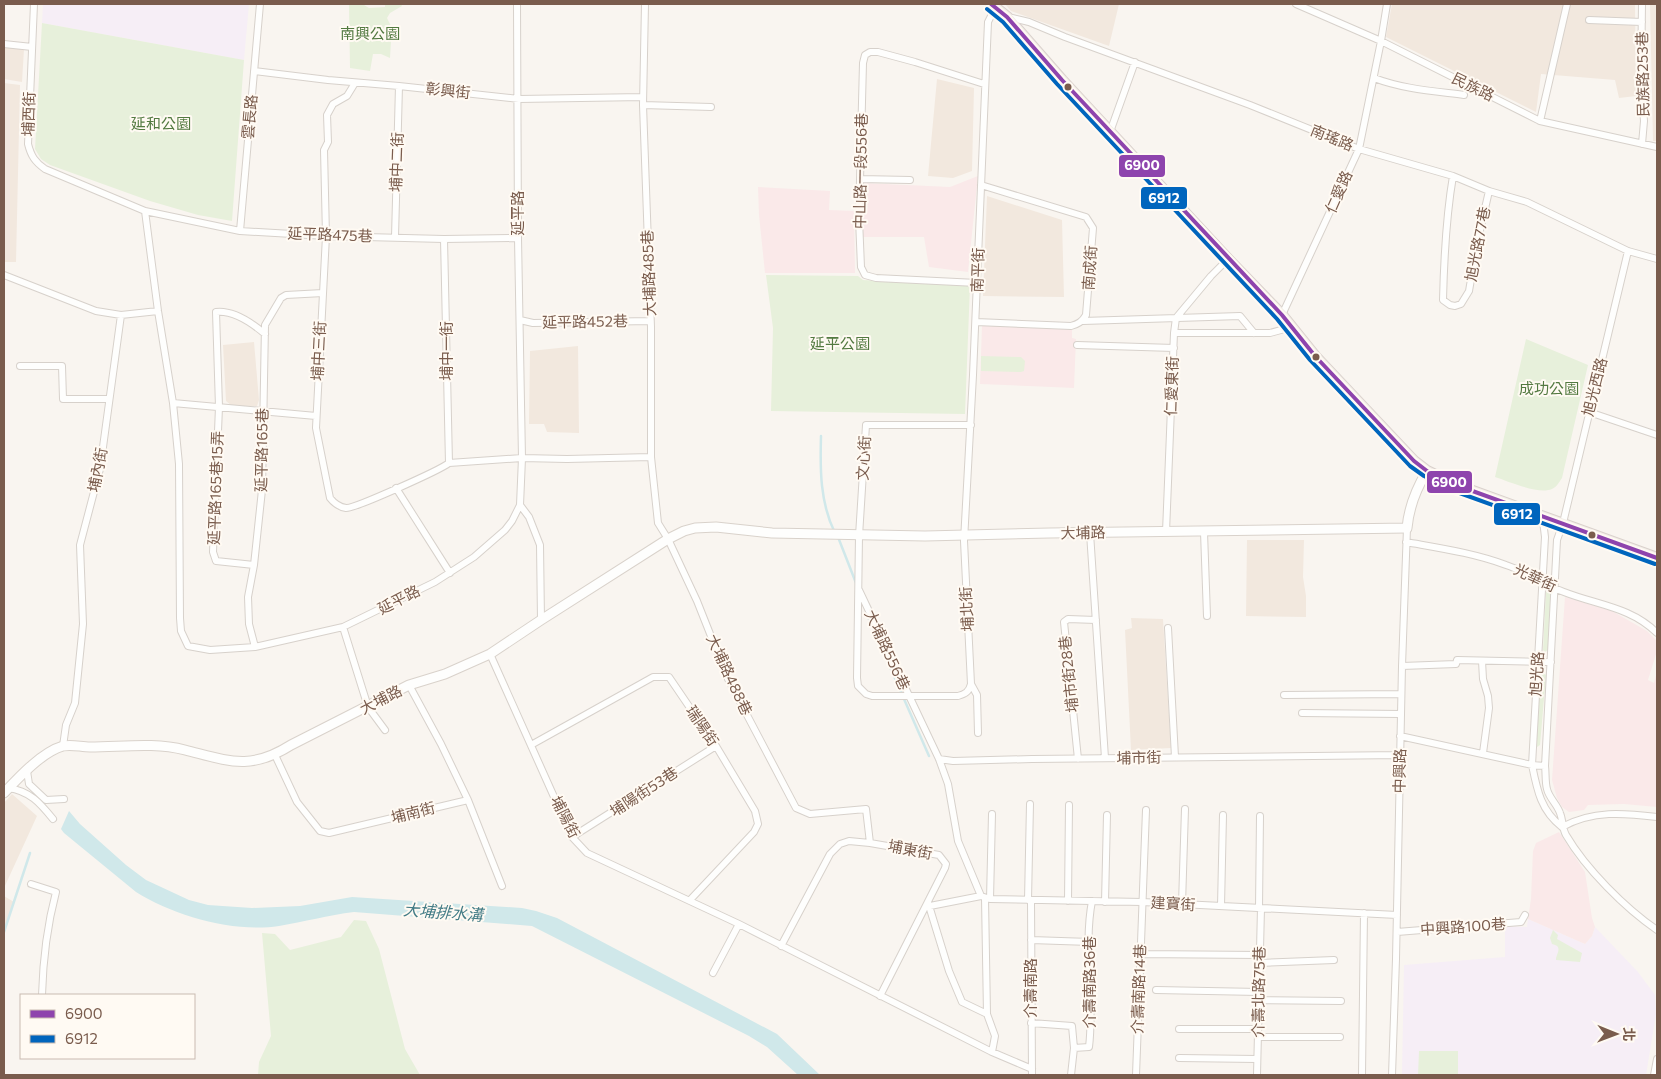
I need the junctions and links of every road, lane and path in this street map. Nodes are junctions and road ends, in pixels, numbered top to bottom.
1 (34, 4) edge
2 (260, 4) edge
3 (517, 4) edge
4 (645, 4) edge
5 (1296, 4) edge
6 (1387, 4) edge
7 (1567, 4) edge
8 (1642, 4) edge
9 (993, 6) edge
10 (1007, 17) junction
11 (1589, 20) dead end
12 (1642, 22) junction
13 (1381, 41) junction
14 (4, 44) edge
15 (32, 47) junction
16 (1135, 62) junction
17 (254, 71) junction
18 (1374, 78) junction
19 (355, 83) junction
20 (984, 84) junction
21 (399, 86) junction
22 (1464, 95) dead end
23 (643, 97) junction
24 (519, 98) junction
25 (643, 105) junction
26 (710, 107) dead end
27 (1540, 121) junction
28 (1110, 132) junction
29 (1642, 144) junction
30 (1657, 147) edge
31 (1359, 149) junction
32 (1453, 176) junction
33 (860, 179) junction
34 (910, 180) dead end
35 (981, 185) junction
36 (1489, 191) junction
37 (145, 211) junction
38 (240, 231) junction
39 (326, 236) junction
40 (395, 237) junction
41 (518, 238) junction
42 (444, 239) junction
43 (1628, 251) junction
44 (1228, 259) junction
45 (1657, 259) edge
46 (4, 275) edge
47 (977, 283) junction
48 (323, 293) junction
49 (158, 311) junction
50 (121, 315) junction
51 (1282, 315) junction
52 (1176, 318) junction
53 (520, 320) junction
54 (650, 320) junction
55 (1083, 320) junction
56 (976, 322) junction
57 (1292, 328) junction
58 (1254, 333) junction
59 (265, 334) junction
60 (1174, 334) junction
61 (1077, 345) dead end
62 (1174, 348) junction
63 (20, 366) dead end
64 (109, 399) junction
65 (173, 403) junction
66 (219, 407) junction
67 (263, 412) junction
68 (1589, 412) junction
69 (316, 416) junction
70 (971, 425) junction
71 (1657, 436) edge
72 (651, 457) junction
73 (522, 458) junction
74 (449, 462) junction
75 (1427, 471) junction
76 (396, 488) junction
77 (520, 505) junction
78 (1537, 515) junction
79 (1563, 523) junction
80 (1407, 528) junction
81 (1090, 532) junction
82 (1166, 532) junction
83 (1204, 532) junction
84 (964, 535) junction
85 (859, 536) junction
86 (668, 539) junction
87 (1406, 542) junction
88 (1657, 558) edge
89 (254, 565) junction
90 (450, 573) junction
91 (1543, 581) junction
92 (1555, 588) junction
93 (858, 589) junction
94 (1207, 616) dead end
95 (541, 620) junction
96 (1096, 620) junction
97 (342, 627) junction
98 (1168, 628) dead end
99 (1657, 633) edge
100 (255, 646) junction
101 (490, 654) junction
102 (1482, 661) junction
103 (1538, 662) junction
104 (1550, 662) junction
105 (1402, 666) junction
106 (971, 684) junction
107 (409, 685) junction
108 (1401, 694) junction
109 (1284, 696) dead end
110 (908, 697) junction
111 (368, 707) junction
112 (1302, 713) dead end
113 (1401, 714) junction
114 (385, 730) dead end
115 (978, 733) dead end
116 (1400, 736) junction
117 (531, 745) junction
118 (63, 746) junction
119 (716, 746) junction
120 (1483, 753) junction
121 (275, 755) junction
122 (1400, 755) junction
123 (1175, 757) junction
124 (1105, 758) junction
125 (939, 759) junction
126 (1078, 759) junction
127 (1532, 765) junction
128 (1545, 766) junction
129 (27, 771) junction
130 (6, 790) edge
131 (64, 799) dead end
132 (468, 800) junction
133 (1030, 804) dead end
134 (1069, 805) dead end
135 (1146, 810) dead end
136 (1185, 810) dead end
137 (992, 814) dead end
138 (1107, 815) dead end
139 (1223, 815) dead end
140 (1260, 816) dead end
141 (1657, 817) edge
142 (53, 819) dead end
143 (1562, 827) junction
144 (572, 838) junction
145 (870, 843) junction
146 (31, 884) dead end
147 (502, 886) dead end
148 (985, 898) junction
149 (690, 900) junction
150 (1029, 900) junction
151 (1068, 901) junction
152 (1092, 901) junction
153 (1104, 902) junction
154 (1142, 902) junction
155 (1182, 904) junction
156 (1221, 906) junction
157 (1260, 908) junction
158 (1364, 913) junction
159 (1397, 915) junction
160 (1525, 916) dead end
161 (739, 924) junction
162 (1657, 930) edge
163 (1397, 932) junction
164 (1031, 940) junction
165 (1090, 942) junction
166 (781, 946) junction
167 (1139, 954) junction
168 (1260, 959) junction
169 (1334, 960) dead end
170 (713, 973) dead end
171 (1156, 990) dead end
172 (42, 994) edge
173 (880, 996) junction
174 (1259, 996) junction
175 (1341, 1000) dead end
176 (987, 1014) junction
177 (1031, 1024) junction
178 (1179, 1029) dead end
179 (1258, 1033) junction
180 (1340, 1037) dead end
181 (1074, 1048) junction
182 (992, 1052) junction
183 (1179, 1058) dead end
184 (1258, 1059) junction
185 (1657, 1059) edge
186 (1032, 1072) edge
187 (1071, 1075) edge
188 (1136, 1075) edge
189 (1257, 1075) edge
190 (1362, 1075) edge
191 (1392, 1075) edge
192 (1654, 1075) edge

1 - 15 street, 埔西街
2 - 17 street, 雲長路
3 - 24 street, 延平路
4 - 23 street, 大埔路485巷
5 - 13 street, 民族路
6 - 13 street, 仁愛路
7 - 27 street
8 - 12 street, 民族路253巷
9 - 10 main road
9 - 20 street, 南平街
10 - 16 street, 南瑤路
10 - 28 main road
11 - 12 street
12 - 29 street, 民族路253巷
13 - 18 street, 仁愛路
13 - 27 street, 民族路
14 - 15 street
15 - 37 street, 埔西街
16 - 28 street
16 - 31 street, 南瑤路
17 - 19 street, 彰興街
17 - 38 street, 雲長路
18 - 22 street
18 - 31 street, 仁愛路
19 - 21 street, 彰興街
19 - 39 street, 埔中三街
20 - 33 street, 中山路一段556巷
20 - 35 street, 南平街
21 - 24 street, 彰興街
21 - 40 street, 埔中二街
23 - 24 street, 彰興街
23 - 25 street, 大埔路485巷
24 - 41 street, 延平路
25 - 26 street
25 - 54 street, 大埔路485巷
27 - 29 street, 民族路
28 - 44 main road
29 - 30 street, 民族路
31 - 32 street, 南瑤路
31 - 51 street, 仁愛路
32 - 36 street, 南瑤路
32 - 36 street, 旭光路77巷
33 - 34 street
33 - 47 street, 中山路一段556巷
35 - 47 street, 南平街
35 - 55 street, 南成街
36 - 43 street, 南瑤路
37 - 38 street, 延平路475巷
37 - 49 street, 延平路
38 - 39 street, 延平路475巷
39 - 40 street, 延平路475巷
39 - 48 street, 埔中三街
40 - 42 street, 延平路475巷
41 - 42 street, 延平路475巷
41 - 53 street, 延平路
42 - 74 street, 埔中一街
43 - 45 street, 南瑤路
43 - 68 street, 旭光西路
44 - 51 main road
44 - 52 street
46 - 50 street
47 - 56 street, 南平街
48 - 59 street, 延平路165巷
48 - 69 street, 埔中三街
49 - 50 street
49 - 65 street, 延平路
50 - 64 street, 埔內街
51 - 57 main road
52 - 55 street
52 - 58 street
52 - 60 street, 仁愛東街
53 - 54 street, 延平路452巷
53 - 73 street, 延平路
54 - 72 street, 大埔路485巷
55 - 56 street
56 - 70 street, 南平街
57 - 58 street
57 - 75 main road
58 - 60 street
59 - 66 street
59 - 67 street, 延平路165巷
60 - 62 street, 仁愛東街
61 - 62 street
62 - 82 street, 仁愛東街
63 - 64 street
64 - 118 street, 埔內街
65 - 66 street
65 - 100 street, 延平路
66 - 67 street
66 - 89 street, 延平路165巷15弄
67 - 69 street
67 - 89 street, 延平路165巷
68 - 71 street
68 - 79 street, 旭光西路
69 - 76 street, 埔中三街
70 - 84 street, 南平街
70 - 85 street, 文心街
72 - 73 street
72 - 86 street, 大埔路485巷
73 - 74 street
73 - 77 street, 延平路
74 - 76 street, 埔中三街
75 - 78 main road
75 - 80 main road, 中興路
76 - 90 street
77 - 90 street, 延平路
77 - 95 street
78 - 79 main road
78 - 91 street, 旭光路
79 - 88 main road
79 - 92 street, 旭光路
80 - 83 main road, 大埔路
80 - 87 street, 中興路
81 - 82 main road, 大埔路
81 - 84 main road, 大埔路
81 - 96 street, 埔市街
82 - 83 main road, 大埔路
83 - 94 street
84 - 85 main road, 大埔路
84 - 106 street, 埔北街
85 - 86 main road, 大埔路
85 - 93 street, 大埔路556巷
86 - 95 main road, 大埔路
86 - 145 street, 大埔路488巷
87 - 91 street, 光華街
87 - 105 street, 中興路
89 - 100 street, 延平路165巷
90 - 97 street, 延平路
91 - 92 street, 光華街
91 - 103 street, 旭光路
92 - 99 street, 光華街
92 - 104 street, 旭光路
93 - 110 street, 大埔路556巷
93 - 110 street
95 - 101 main road, 大埔路
96 - 124 street, 埔市街
96 - 126 street, 埔市街28巷
97 - 100 street, 延平路
97 - 111 street
98 - 123 street
101 - 107 main road, 大埔路
101 - 117 street, 埔陽街
102 - 103 street
102 - 105 street
102 - 120 street
103 - 104 street
103 - 127 street, 旭光路
104 - 128 street, 旭光路
105 - 108 street, 中興路
106 - 110 street
106 - 115 street, 埔北街
107 - 111 main road, 大埔路
107 - 132 street
108 - 109 street
108 - 113 street, 中興路
110 - 125 street, 大埔路556巷
111 - 114 street
111 - 121 main road, 大埔路
112 - 113 street
113 - 116 street, 中興路
116 - 120 street
116 - 122 street, 中興路
117 - 119 street, 瑞陽街
117 - 144 street, 埔陽街
118 - 121 main road, 大埔路
118 - 129 main road, 大埔路
119 - 144 street, 埔陽街53巷
119 - 149 street, 瑞陽街
120 - 127 street
121 - 132 street, 埔南街
122 - 123 street, 埔市街
122 - 159 street, 中興路
123 - 124 street, 埔市街
124 - 126 street
125 - 126 street
125 - 148 street, 大埔路556巷
127 - 128 street
127 - 143 street, 旭光路
128 - 143 street, 旭光路
129 - 130 main road, 大埔路
129 - 131 street
130 - 142 street
132 - 147 street
133 - 150 street, 介壽南路
134 - 151 street
135 - 154 street, 介壽南路14巷
136 - 155 street
137 - 148 street
138 - 153 street
139 - 156 street
140 - 157 street, 介壽北路75巷
141 - 143 street
143 - 162 street, 旭光路
144 - 149 street, 埔陽街
145 - 166 street, 埔東街
145 - 173 street, 埔東街
146 - 172 street
148 - 150 street, 建寶街
148 - 176 street
148 - 176 street, 建寶街
149 - 161 street, 埔陽街
150 - 151 street, 建寶街
150 - 164 street, 介壽南路
151 - 152 street, 建寶街
152 - 153 street, 建寶街
152 - 165 street, 介壽南路36巷
153 - 154 street, 建寶街
154 - 155 street, 建寶街
154 - 167 street, 介壽南路14巷
155 - 156 street, 建寶街
156 - 157 street, 建寶街
157 - 158 street, 建寶街
157 - 168 street, 介壽北路75巷
158 - 159 street, 建寶街
158 - 190 street
159 - 163 street, 中興路
160 - 163 street, 中興路100巷
161 - 166 street, 埔陽街
161 - 170 street
163 - 191 street, 中興路
164 - 165 street
164 - 177 street, 介壽南路
165 - 181 street, 介壽南路36巷
166 - 173 street, 埔陽街
167 - 168 street
167 - 188 street, 介壽南路14巷
168 - 169 street
168 - 174 street, 介壽北路75巷
171 - 174 street
173 - 182 street, 埔陽街
174 - 175 street
174 - 179 street, 介壽北路75巷
176 - 182 street
177 - 181 street, 介壽南路36巷
177 - 186 street, 介壽南路
178 - 179 street
179 - 180 street
179 - 184 street, 介壽北路75巷
181 - 187 street, 介壽南路36巷
182 - 186 street, 埔陽街
183 - 184 street
184 - 189 street, 介壽北路75巷
185 - 192 street

